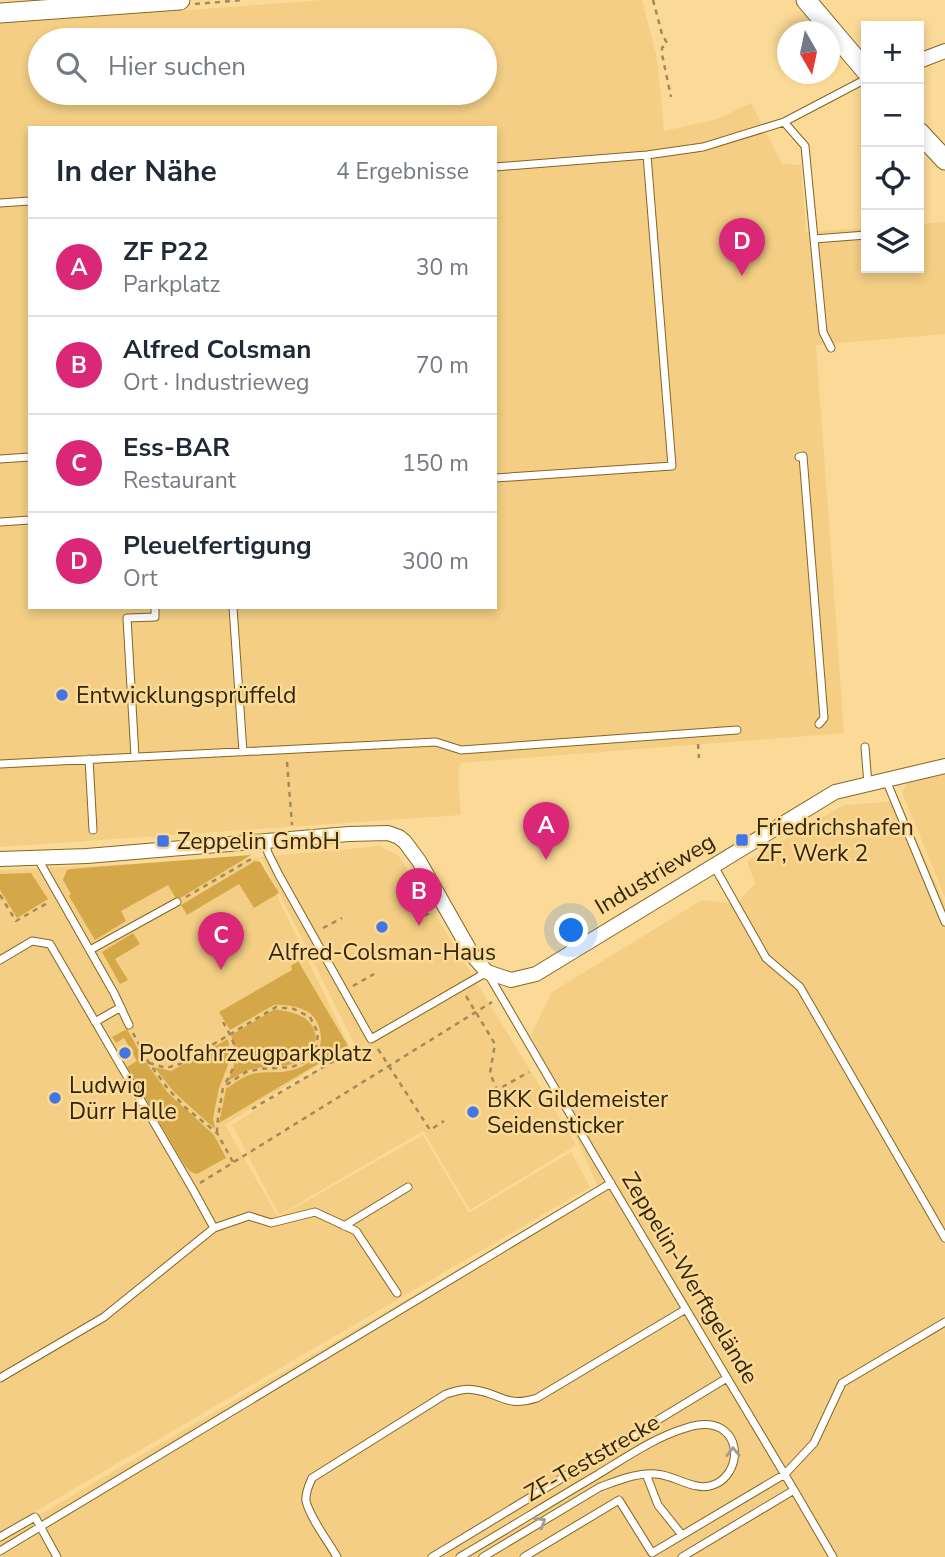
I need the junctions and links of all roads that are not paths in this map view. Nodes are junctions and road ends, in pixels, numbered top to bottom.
1 (180, 0) edge
2 (806, 0) edge
3 (90, 3) edge
4 (0, 13) edge
5 (945, 51) edge
6 (924, 59) edge
7 (861, 65) edge
8 (861, 82) edge
9 (784, 122) junction
10 (924, 137) edge
11 (647, 155) junction
12 (945, 160) edge
13 (497, 167) edge
14 (28, 201) edge
15 (0, 203) edge
16 (861, 235) edge
17 (814, 239) junction
18 (831, 348) dead end
19 (28, 457) edge
20 (799, 457) dead end
21 (0, 459) edge
22 (682, 465) dead end
23 (672, 466) junction
24 (497, 478) edge
25 (28, 520) edge
26 (0, 522) edge
27 (155, 609) edge
28 (233, 609) edge
29 (819, 723) dead end
30 (737, 730) dead end
31 (865, 747) dead end
32 (243, 752) junction
33 (135, 757) junction
34 (89, 759) junction
35 (0, 764) edge
36 (945, 766) edge
37 (886, 779) junction
38 (867, 784) junction
39 (93, 830) dead end
40 (264, 847) junction
41 (37, 858) junction
42 (0, 859) edge
43 (714, 865) junction
44 (177, 902) road end
45 (945, 922) edge
46 (90, 950) junction
47 (0, 960) edge
48 (487, 972) junction
49 (121, 1007) junction
50 (95, 1022) junction
51 (129, 1025) road end
52 (611, 1183) junction
53 (408, 1187) dead end
54 (344, 1226) junction
55 (214, 1228) junction
56 (945, 1238) edge
57 (397, 1293) dead end
58 (686, 1309) junction
59 (945, 1322) edge
60 (0, 1378) edge
61 (727, 1378) junction
62 (646, 1474) junction
63 (785, 1474) junction
64 (794, 1490) junction
65 (40, 1527) junction
66 (682, 1535) junction
67 (0, 1537) edge
68 (0, 1551) edge
69 (57, 1557) edge
70 (337, 1557) edge
71 (432, 1557) edge
72 (460, 1557) edge
73 (483, 1557) edge
74 (524, 1557) edge
75 (682, 1557) edge
76 (833, 1557) edge

1 - 3 main road
2 - 7 main road
3 - 4 main road
5 - 6 street
8 - 9 lane
9 - 11 lane
9 - 17 lane
10 - 12 main road
11 - 13 lane
11 - 23 lane
14 - 15 lane
16 - 17 lane
17 - 18 lane
19 - 21 lane
20 - 29 lane
22 - 23 lane
23 - 24 lane
25 - 26 lane
27 - 33 lane
28 - 32 lane
30 - 32 lane
31 - 38 lane
32 - 33 lane
33 - 34 lane
34 - 35 lane
34 - 39 lane
36 - 37 street, Industrieweg
37 - 38 street, Industrieweg
37 - 45 lane
38 - 43 street, Industrieweg
40 - 41 street
40 - 48 street
40 - 48 lane
41 - 42 street
41 - 46 lane
43 - 48 street, Industrieweg
43 - 56 lane
44 - 46 lane
46 - 49 lane
47 - 50 lane
48 - 52 lane, Zeppelin-Werftgelände
49 - 50 lane
49 - 51 lane
50 - 55 lane
52 - 58 lane, Zeppelin-Werftgelände
52 - 65 lane
53 - 54 lane
54 - 55 lane
54 - 57 lane
55 - 60 lane
58 - 61 lane, Zeppelin-Werftgelände
58 - 70 lane
59 - 63 lane
61 - 63 lane, Zeppelin-Werftgelände
61 - 71 lane
62 - 66 lane
62 -> 72 lane, ZF-Teststrecke
73 -> 62 lane, ZF-Teststrecke
63 - 64 lane, Zeppelin-Werftgelände
63 - 66 lane
64 - 75 lane
64 - 76 lane, Zeppelin-Werftgelände
65 - 67 lane
65 - 68 lane
65 - 69 lane
66 - 74 lane

